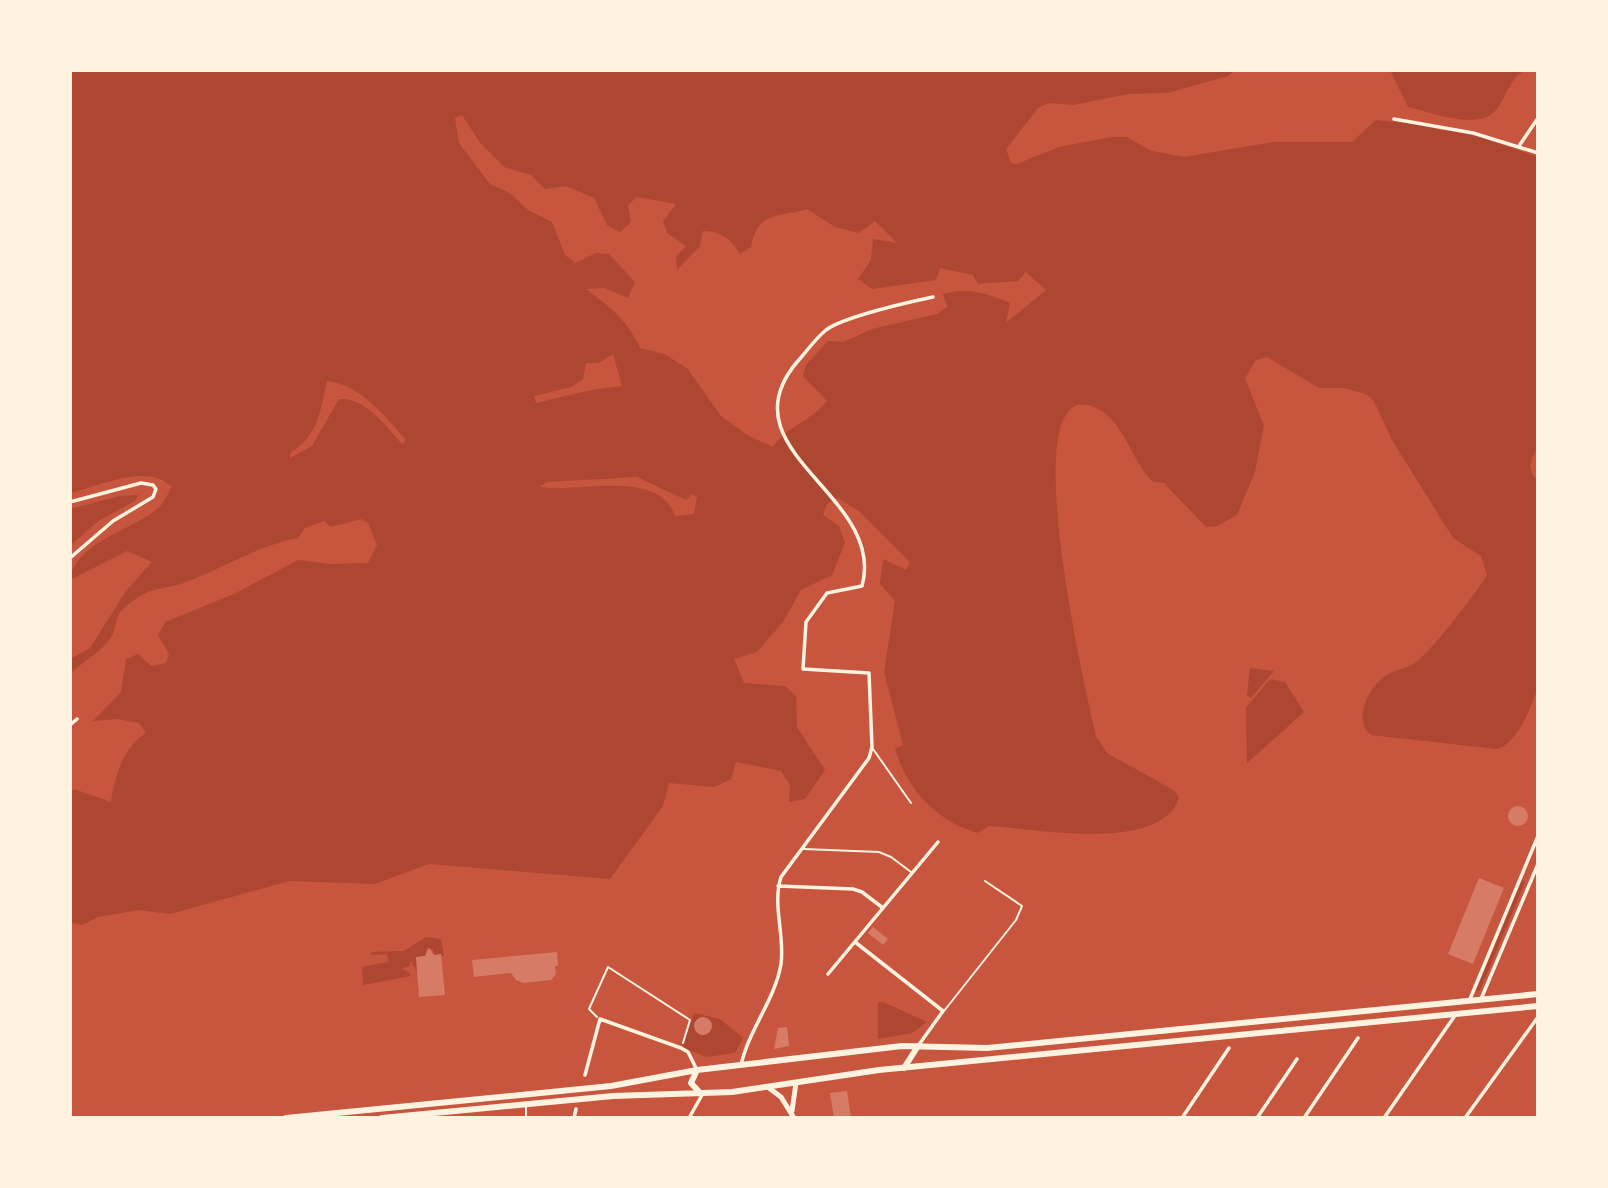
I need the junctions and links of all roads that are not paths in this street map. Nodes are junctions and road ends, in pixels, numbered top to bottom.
1 (1538, 118) edge
2 (1394, 119) dead end
3 (1519, 146) junction
4 (1538, 153) edge
5 (933, 297) dead end
6 (70, 502) edge
7 (70, 558) edge
8 (78, 719) dead end
9 (70, 725) edge
10 (872, 747) junction
11 (911, 803) dead end
12 (1538, 836) edge
13 (938, 842) dead end
14 (801, 849) junction
15 (1538, 864) edge
16 (912, 873) junction
17 (1523, 873) junction
18 (1533, 876) junction
19 (985, 881) dead end
20 (778, 886) junction
21 (883, 908) junction
22 (855, 942) junction
23 (1492, 945) junction
24 (1503, 949) junction
25 (828, 974) dead end
26 (1538, 994) edge
27 (1481, 999) junction
28 (1469, 1001) junction
29 (1538, 1006) edge
30 (943, 1012) junction
31 (1456, 1014) junction
32 (1538, 1017) edge
33 (1359, 1038) dead end
34 (918, 1046) junction
35 (1229, 1048) dead end
36 (1297, 1059) dead end
37 (741, 1065) junction
38 (904, 1068) junction
39 (697, 1070) junction
40 (585, 1075) dead end
41 (796, 1083) junction
42 (769, 1088) junction
43 (702, 1095) junction
44 (526, 1104) junction
45 (576, 1109) dead end
46 (793, 1116) edge
47 (286, 1118) edge
48 (382, 1118) edge
49 (526, 1118) edge
50 (574, 1118) edge
51 (689, 1118) edge
52 (1182, 1118) edge
53 (1257, 1118) edge
54 (1304, 1118) edge
55 (1384, 1118) edge
56 (1465, 1118) edge

1 - 3 street
2 - 3 street
3 - 4 street
5 - 10 street
6 - 7 street
8 - 9 street
10 - 11 lane
10 - 14 street
12 - 17 street
13 - 16 street
14 - 16 lane
14 - 20 street
15 - 18 street
16 - 21 street
17 - 18 street
17 - 23 street
18 - 24 street
19 - 30 lane
20 - 21 street
20 - 37 street
21 - 22 street
22 - 25 street
22 - 30 street
23 - 24 street
23 - 28 street
24 - 27 street
26 - 27 main road
27 - 28 main road
28 - 34 main road
29 - 31 main road
30 - 34 street
31 - 38 main road
31 - 55 street
32 - 56 street
33 - 54 street
34 - 37 main road
34 - 38 main road
35 - 52 street
36 - 53 street
37 - 39 main road
38 - 41 main road
39 - 40 street
39 - 43 main road
39 - 47 main road
41 - 42 main road
41 - 46 street
42 - 43 main road
42 - 46 street
43 - 44 main road
43 - 51 street
44 - 48 main road
44 - 49 lane
45 - 50 street

